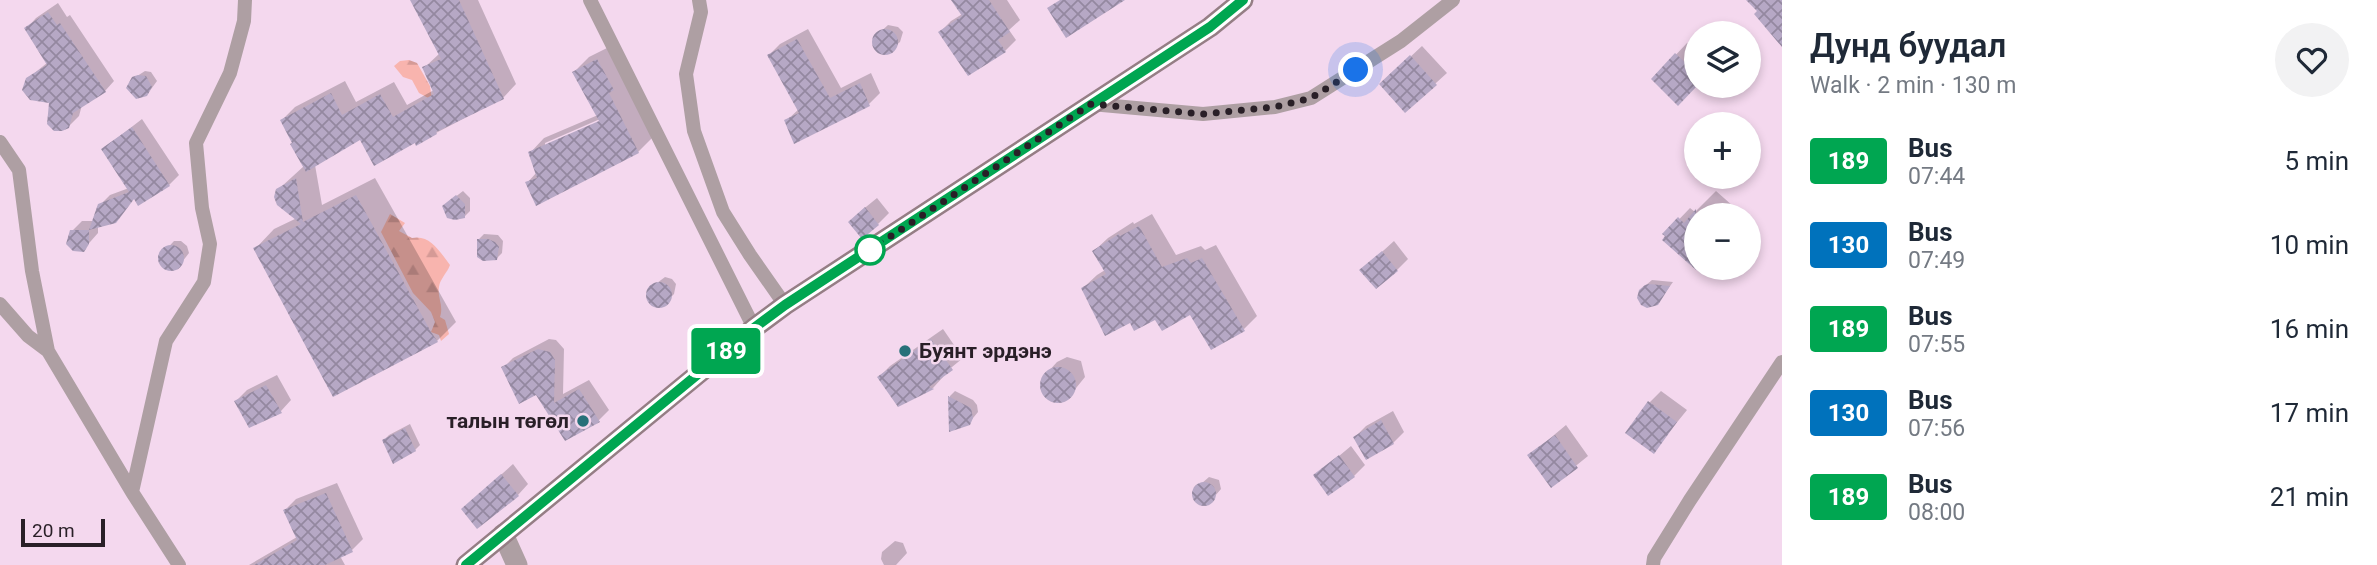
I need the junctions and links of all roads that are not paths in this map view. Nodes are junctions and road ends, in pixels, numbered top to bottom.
1 (244, 0) edge
2 (590, 0) edge
3 (699, 0) edge
4 (1243, 0) edge
5 (1453, 0) edge
6 (1091, 104) junction
7 (0, 142) edge
8 (0, 303) edge
9 (785, 305) junction
10 (754, 328) junction
11 (48, 351) junction
12 (1782, 362) edge
13 (132, 492) junction
14 (503, 534) junction
15 (179, 565) edge
16 (466, 565) edge
17 (517, 565) edge
18 (1653, 565) edge

1 - 13 lane
2 - 10 lane
3 - 9 lane
4 - 6 main road
5 - 6 lane
6 - 9 main road
7 - 11 lane
8 - 11 lane
9 - 10 main road
10 - 14 main road
11 - 13 lane
12 - 18 lane
13 - 15 lane
14 - 16 main road
14 - 17 street

